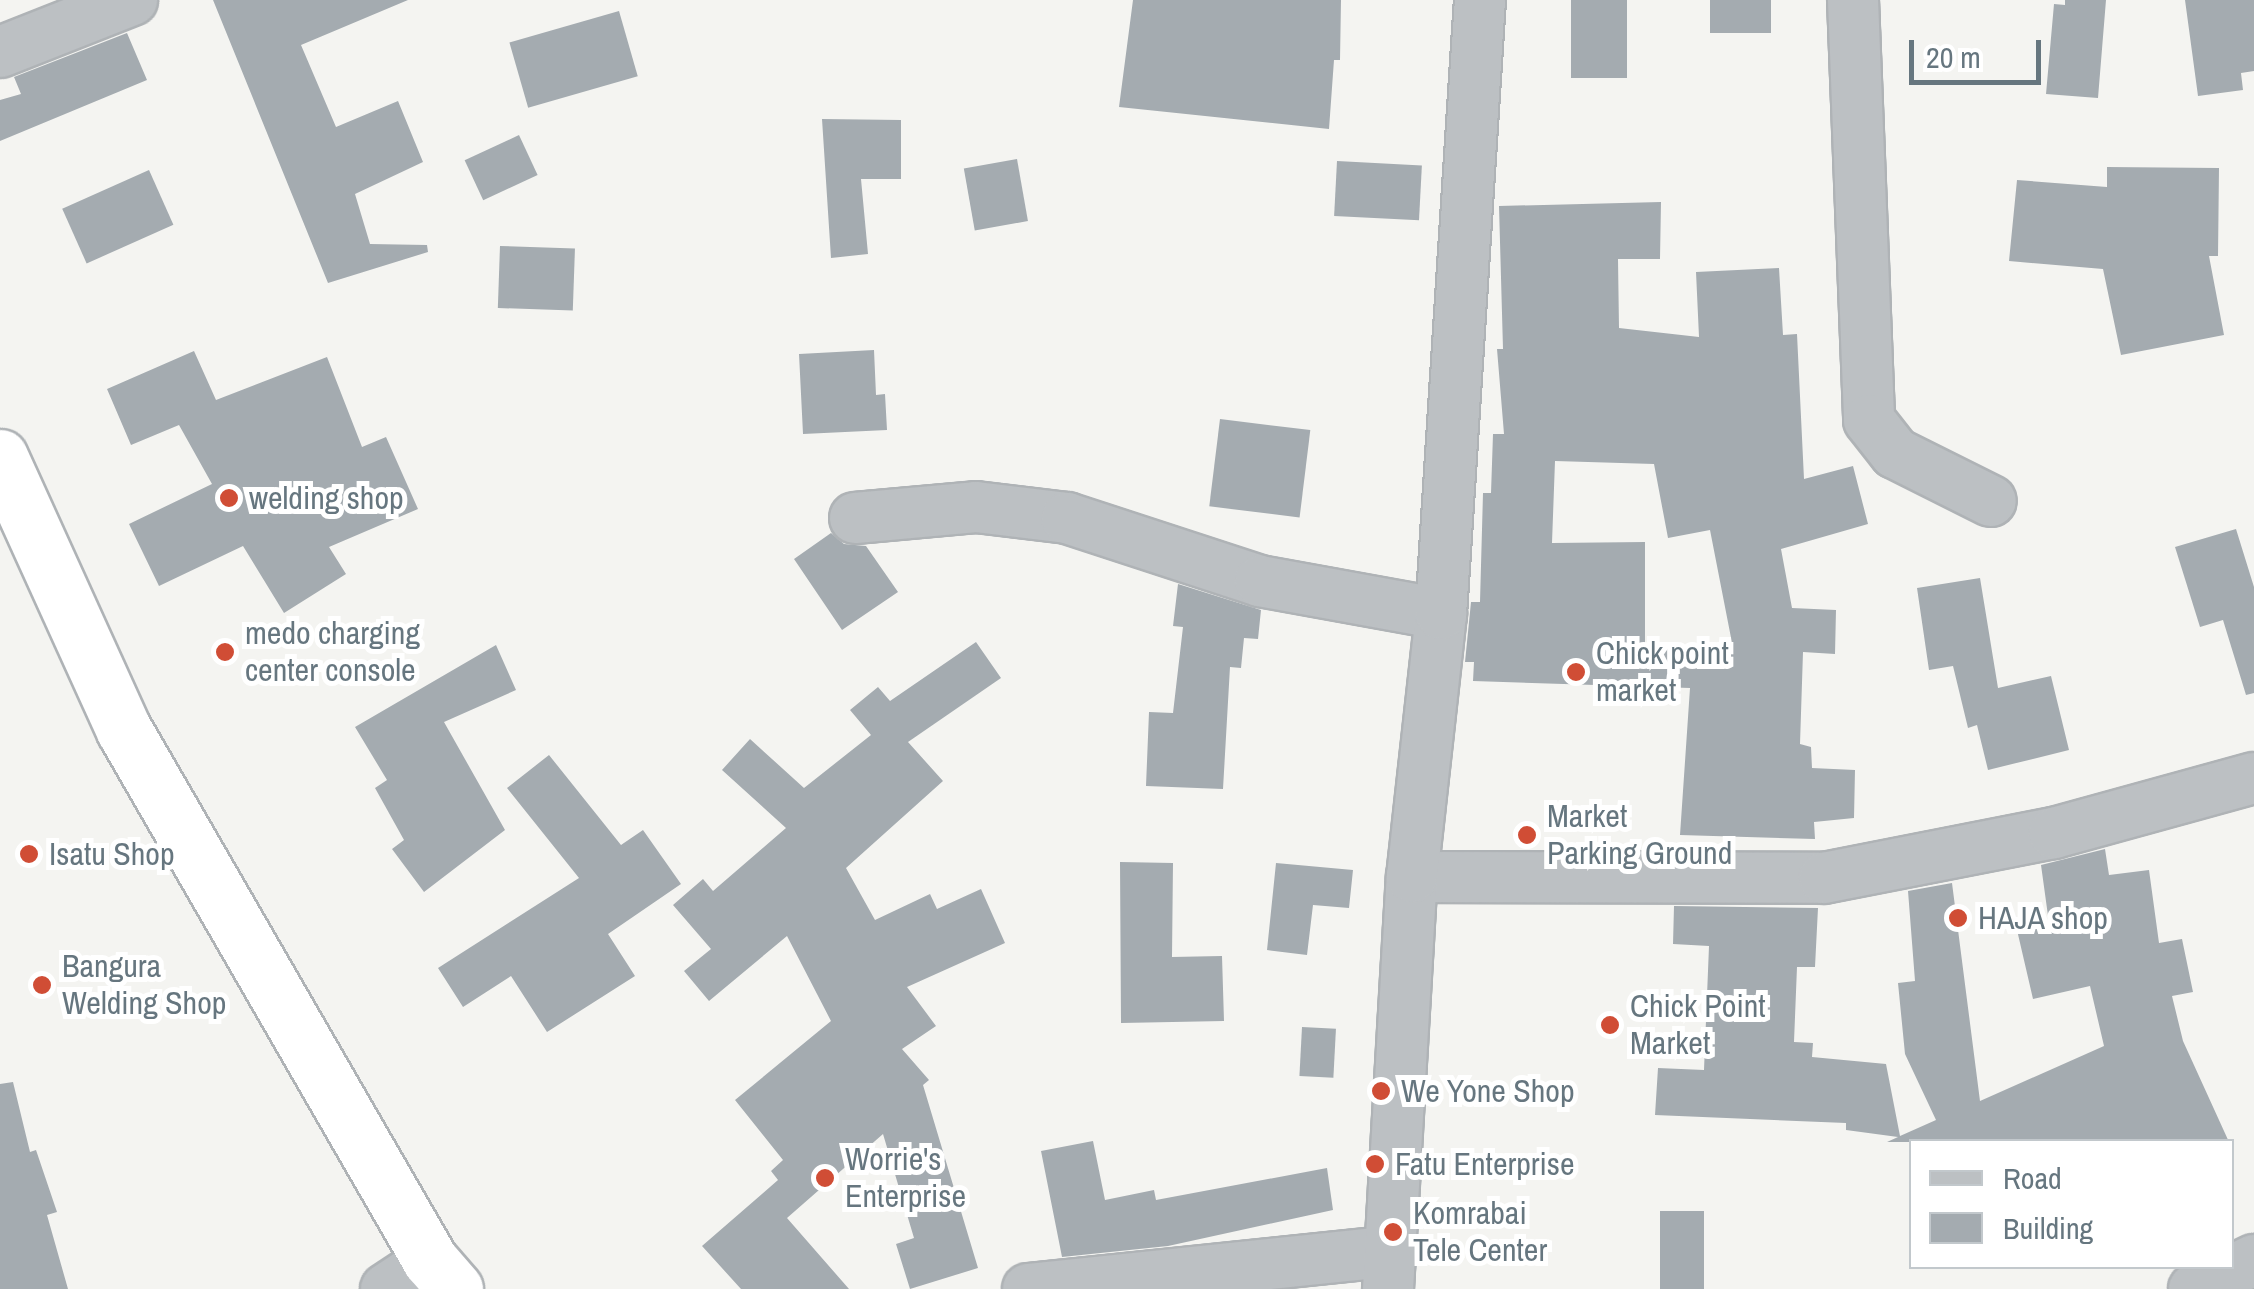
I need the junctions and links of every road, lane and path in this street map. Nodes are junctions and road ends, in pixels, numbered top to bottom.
1 (132, 0) edge
2 (1480, 0) edge
3 (1852, 0) edge
4 (0, 52) edge
5 (0, 457) edge
6 (1992, 501) dead end
7 (855, 518) dead end
8 (1441, 614) junction
9 (2254, 778) edge
10 (1412, 877) junction
11 (2254, 1260) edge
12 (1388, 1271) edge
13 (424, 1279) edge
14 (1028, 1289) edge
15 (2194, 1289) edge

1 - 4 street
2 - 8 street
3 - 6 street
5 - 13 highway
7 - 8 street
8 - 10 street
9 - 10 street
10 - 12 street
11 - 15 street
12 - 14 street

